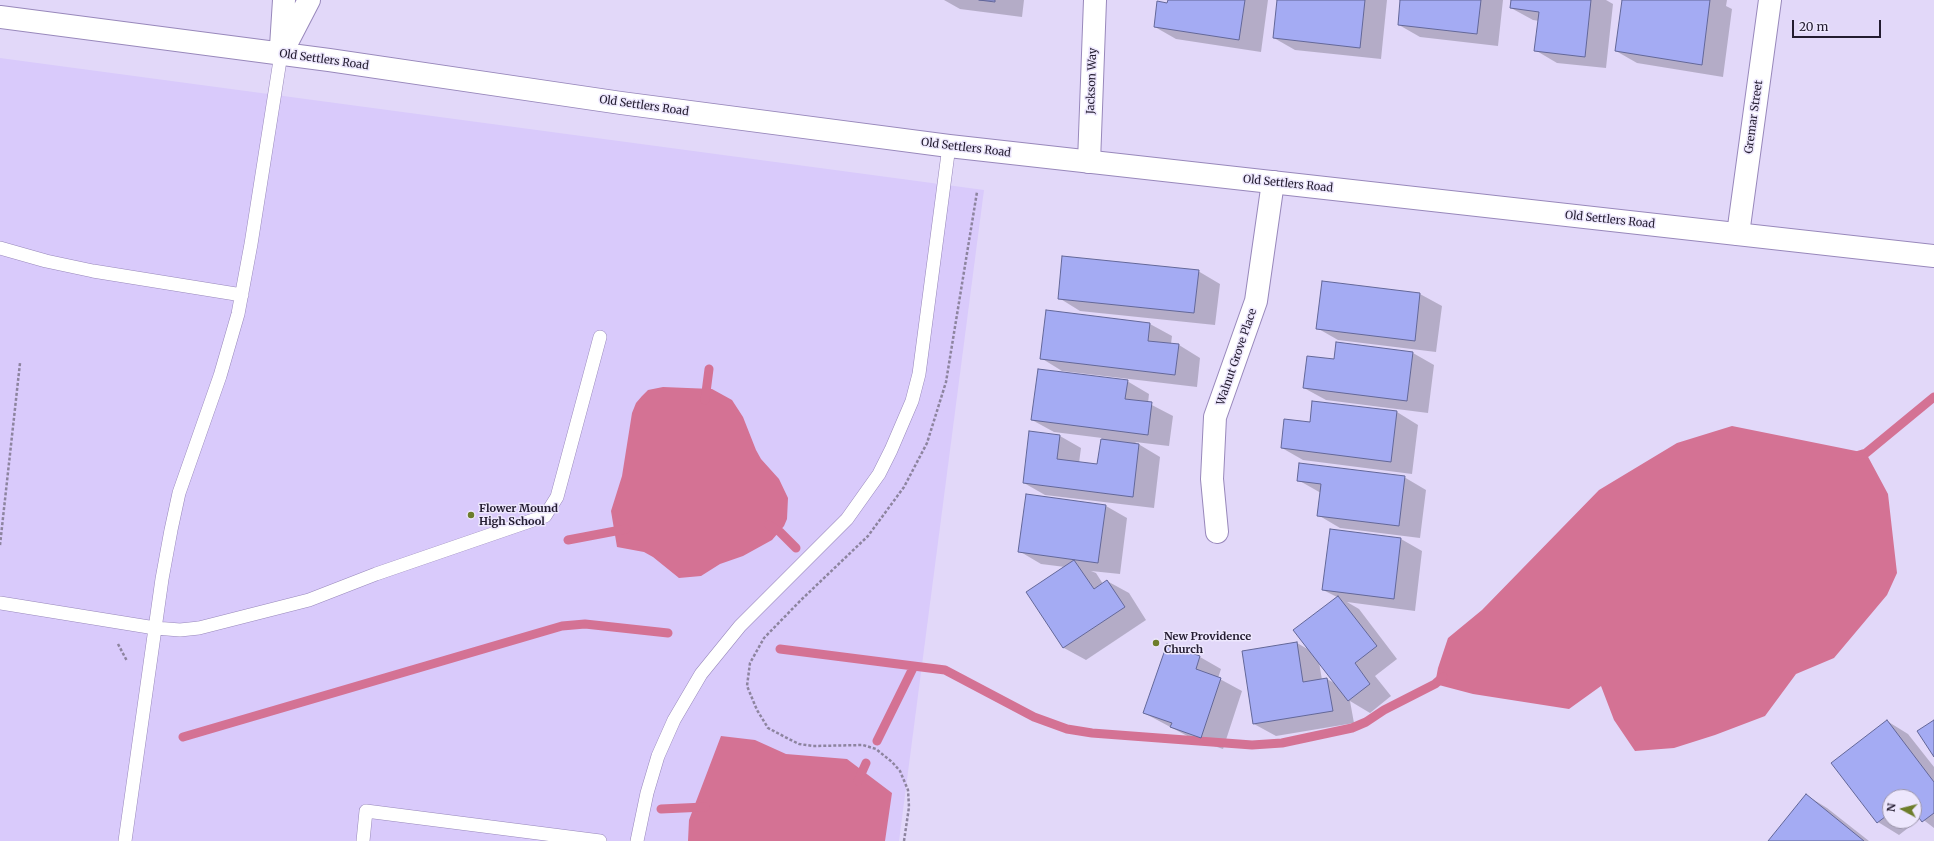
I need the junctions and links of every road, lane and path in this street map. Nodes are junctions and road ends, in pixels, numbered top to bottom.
1 (284, 0) edge
2 (309, 0) edge
3 (1095, 0) edge
4 (1770, 0) edge
5 (0, 17) edge
6 (281, 54) junction
7 (948, 146) junction
8 (1089, 162) junction
9 (1273, 182) junction
10 (977, 192) dead end
11 (1738, 234) junction
12 (0, 248) edge
13 (1934, 256) edge
14 (242, 295) junction
15 (600, 337) dead end
16 (20, 363) dead end
17 (1218, 532) dead end
18 (0, 546) edge
19 (0, 602) edge
20 (155, 628) junction
21 (112, 641) dead end
22 (127, 667) dead end
23 (126, 841) edge
24 (363, 841) edge
25 (600, 841) edge
26 (637, 841) edge
27 (904, 841) edge

1 - 6 main road
2 - 6 main road
3 - 8 main road, Jackson Way
4 - 11 main road, Gremar Street
5 - 6 main road, Old Settlers Road
6 - 7 main road, Old Settlers Road
6 - 14 lane
7 - 8 main road, Old Settlers Road
7 - 26 lane
8 - 9 main road, Old Settlers Road
9 - 11 main road, Old Settlers Road
9 - 17 main road, Walnut Grove Place
10 - 27 path
11 - 13 main road, Old Settlers Road
12 - 14 lane
14 - 20 lane
15 - 20 lane
16 - 18 path
19 - 20 lane
20 - 23 lane
21 - 22 path
24 - 25 lane

